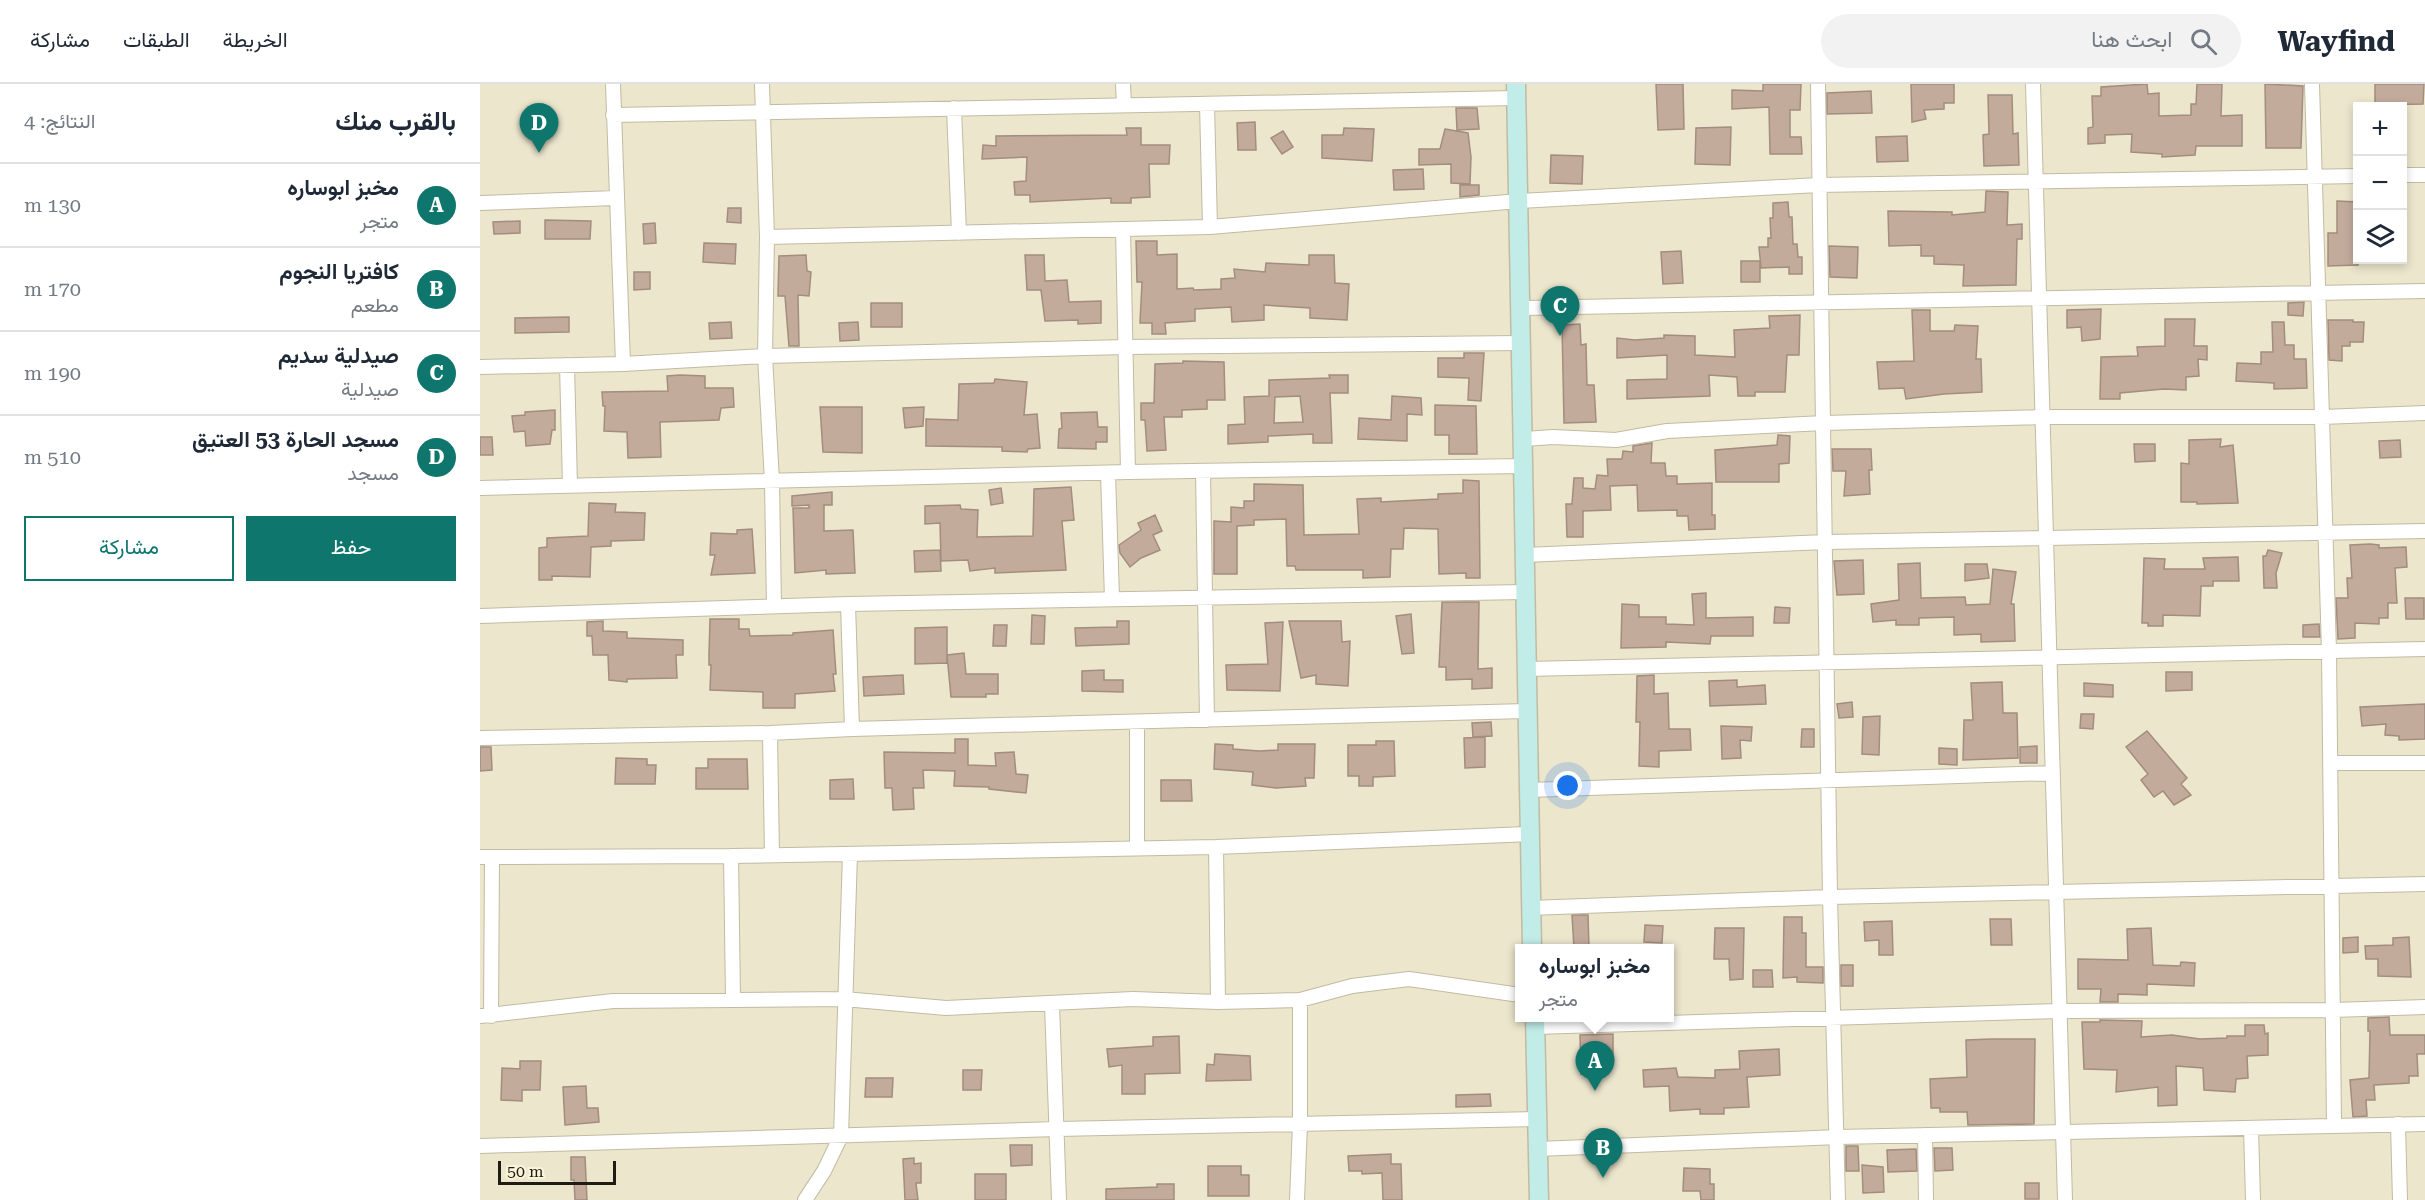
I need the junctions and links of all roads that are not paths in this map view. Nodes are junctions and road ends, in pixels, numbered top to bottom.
1 (613, 84) edge
2 (762, 84) edge
3 (1124, 84) edge
4 (1818, 84) edge
5 (2033, 84) edge
6 (2312, 84) edge
7 (1516, 91) edge
8 (1206, 104) junction
9 (1124, 105) junction
10 (954, 108) junction
11 (763, 112) junction
12 (613, 115) junction
13 (2407, 175) edge
14 (2425, 175) edge
15 (2353, 176) edge
16 (2316, 177) junction
17 (2036, 182) junction
18 (1818, 185) junction
19 (616, 198) junction
20 (1519, 201) junction
21 (480, 202) edge
22 (1210, 227) junction
23 (1123, 229) junction
24 (959, 233) junction
25 (767, 237) junction
26 (2425, 291) edge
27 (2318, 294) junction
28 (2040, 300) junction
29 (1822, 303) junction
30 (1521, 308) junction
31 (1521, 343) junction
32 (1125, 347) junction
33 (765, 356) junction
34 (623, 364) junction
35 (567, 365) junction
36 (480, 367) edge
37 (2425, 413) edge
38 (2042, 417) junction
39 (2322, 417) junction
40 (1824, 423) junction
41 (1524, 439) junction
42 (1524, 466) junction
43 (1128, 472) junction
44 (1203, 472) junction
45 (1108, 473) junction
46 (772, 481) junction
47 (570, 486) junction
48 (480, 488) edge
49 (2425, 531) edge
50 (2325, 533) junction
51 (2046, 537) junction
52 (1826, 542) junction
53 (1525, 555) junction
54 (1525, 592) junction
55 (1206, 596) junction
56 (1112, 598) junction
57 (848, 604) junction
58 (774, 606) junction
59 (480, 616) edge
60 (2425, 649) edge
61 (2329, 651) junction
62 (2050, 657) junction
63 (1828, 662) junction
64 (1527, 669) junction
65 (1527, 711) junction
66 (1207, 720) junction
67 (1137, 722) junction
68 (852, 729) junction
69 (770, 733) junction
70 (480, 738) edge
71 (2330, 763) junction
72 (2425, 763) edge
73 (2053, 773) junction
74 (1828, 780) junction
75 (1528, 790) junction
76 (1529, 834) junction
77 (1216, 847) junction
78 (1137, 848) junction
79 (850, 854) junction
80 (772, 855) junction
81 (731, 856) junction
82 (486, 857) edge
83 (2425, 884) edge
84 (2331, 886) junction
85 (2057, 892) junction
86 (1830, 897) junction
87 (1530, 908) junction
88 (1532, 944) edge
89 (1515, 994) edge
90 (733, 999) junction
91 (844, 999) junction
92 (1300, 1000) junction
93 (1218, 1002) junction
94 (1052, 1004) junction
95 (2425, 1006) edge
96 (2333, 1010) junction
97 (2059, 1011) junction
98 (485, 1016) edge
99 (1833, 1017) junction
100 (1674, 1020) edge
101 (1535, 1022) edge
102 (1537, 1119) junction
103 (1300, 1124) junction
104 (2398, 1124) junction
105 (2425, 1124) edge
106 (2334, 1126) junction
107 (2251, 1128) junction
108 (1057, 1129) junction
109 (2064, 1132) junction
110 (1925, 1135) junction
111 (841, 1136) junction
112 (1838, 1137) junction
113 (480, 1146) edge
114 (1537, 1149) junction
115 (805, 1200) edge
116 (1059, 1200) edge
117 (1298, 1200) edge
118 (1539, 1200) edge
119 (1838, 1200) edge
120 (1926, 1200) edge
121 (2066, 1200) edge
122 (2253, 1200) edge
123 (2400, 1200) edge

1 - 12 street
2 - 11 street
3 - 9 street
4 - 18 street
5 - 17 street
6 - 16 street
7 - 8 street
7 - 20 main road
8 - 9 street
8 - 22 street
9 - 10 street
10 - 11 street
10 - 24 street
11 - 12 street
11 - 25 street
12 - 19 street
13 - 14 street
15 - 16 street
16 - 17 street
16 - 27 street
17 - 18 street
17 - 28 street
18 - 20 street
18 - 29 street
19 - 21 street
19 - 34 street
20 - 22 street
20 - 30 main road
22 - 23 street
23 - 24 street
23 - 32 street
24 - 25 street
25 - 33 street
26 - 27 street
27 - 28 street
27 - 39 street
28 - 29 street
28 - 38 street
29 - 30 street
29 - 40 street
30 - 31 main road
31 - 32 street
31 - 41 main road
32 - 33 street
32 - 43 street
33 - 34 street
33 - 46 street
34 - 35 street
35 - 36 street
35 - 47 street
37 - 39 street
38 - 39 street
38 - 40 street
38 - 51 street
39 - 50 street
40 - 41 street
40 - 52 street
41 - 42 main road
42 - 44 street
42 - 53 main road
43 - 44 street
43 - 45 street
44 - 55 street
45 - 46 street
45 - 56 street
46 - 47 street
46 - 58 street
47 - 48 street
49 - 50 street
50 - 51 street
50 - 61 street
51 - 52 street
51 - 62 street
52 - 53 street
52 - 63 street
53 - 54 main road
54 - 55 street
54 - 64 main road
55 - 56 street
55 - 66 street
56 - 57 street
57 - 58 street
57 - 68 street
58 - 59 street
60 - 61 street
61 - 62 street
61 - 71 street
62 - 63 street
62 - 73 street
63 - 64 street
63 - 74 street
64 - 65 main road
65 - 66 street
65 - 75 main road
66 - 67 street
67 - 68 street
67 - 78 street
68 - 69 street
69 - 70 street
69 - 80 street
71 - 72 street
71 - 84 street
73 - 74 street
73 - 85 street
74 - 75 street
74 - 86 street
75 - 76 main road
76 - 77 street
76 - 87 main road
77 - 78 street
77 - 93 street
78 - 79 street
79 - 80 street
79 - 91 street
80 - 81 street
81 - 82 street
81 - 90 street
82 - 98 street
83 - 84 street
84 - 85 street
84 - 96 street
85 - 86 street
85 - 97 street
86 - 87 street
86 - 99 street
87 - 88 main road
89 - 92 street
90 - 91 street
90 - 98 street
91 - 94 street
91 - 111 street
92 - 93 street
92 - 103 street
93 - 94 street
94 - 108 street
95 - 96 street
96 - 97 street
96 - 106 street
97 - 99 street
97 - 109 street
99 - 100 street
99 - 112 street
101 - 102 main road
102 - 103 street
102 - 114 main road
103 - 108 street
103 - 117 street
104 - 105 street
104 - 106 street
104 - 123 street
106 - 107 street
107 - 109 street
107 - 122 street
108 - 111 street
108 - 116 street
109 - 110 street
109 - 121 street
110 - 112 street
110 - 120 street
111 - 113 street
111 - 115 street
112 - 114 street
112 - 119 street
114 - 118 main road

